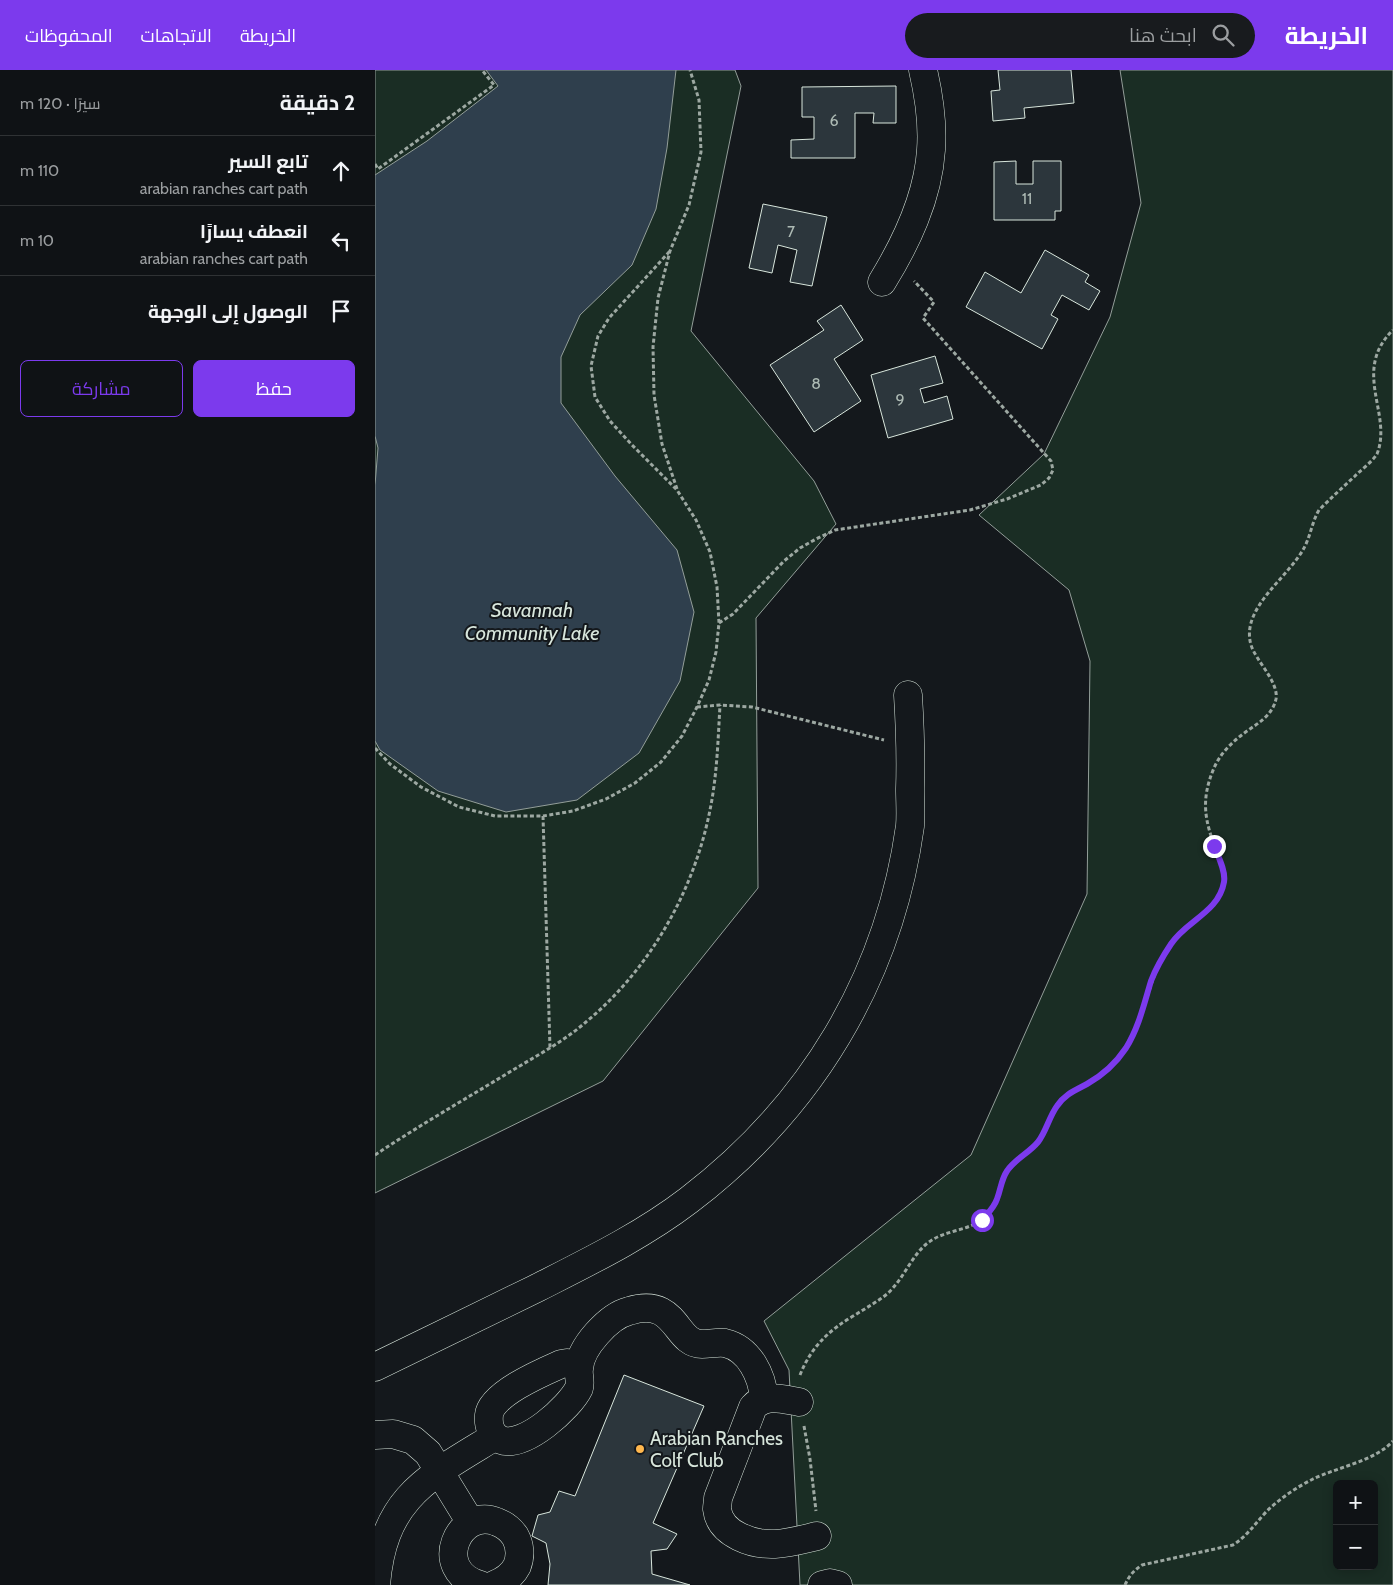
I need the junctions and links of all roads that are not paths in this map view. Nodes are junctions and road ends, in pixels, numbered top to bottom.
1 (923, 70) edge
2 (888, 272) road end
3 (908, 695) dead end
4 (375, 1367) edge
5 (579, 1368) junction
6 (764, 1398) junction
7 (799, 1402) road end
8 (375, 1435) edge
9 (494, 1436) junction
10 (439, 1471) junction
11 (471, 1523) junction
12 (817, 1536) road end
13 (479, 1584) edge
14 (376, 1585) edge
15 (822, 1585) edge
16 (838, 1585) edge

1 - 2 street
3 - 4 street
5 - 6 street
5 - 9 street
5 - 9 street
6 - 7 street
6 - 12 street
8 - 10 street
9 - 10 street
10 - 11 street
10 - 14 street
11 - 13 street
11 - 13 street
15 - 16 street

